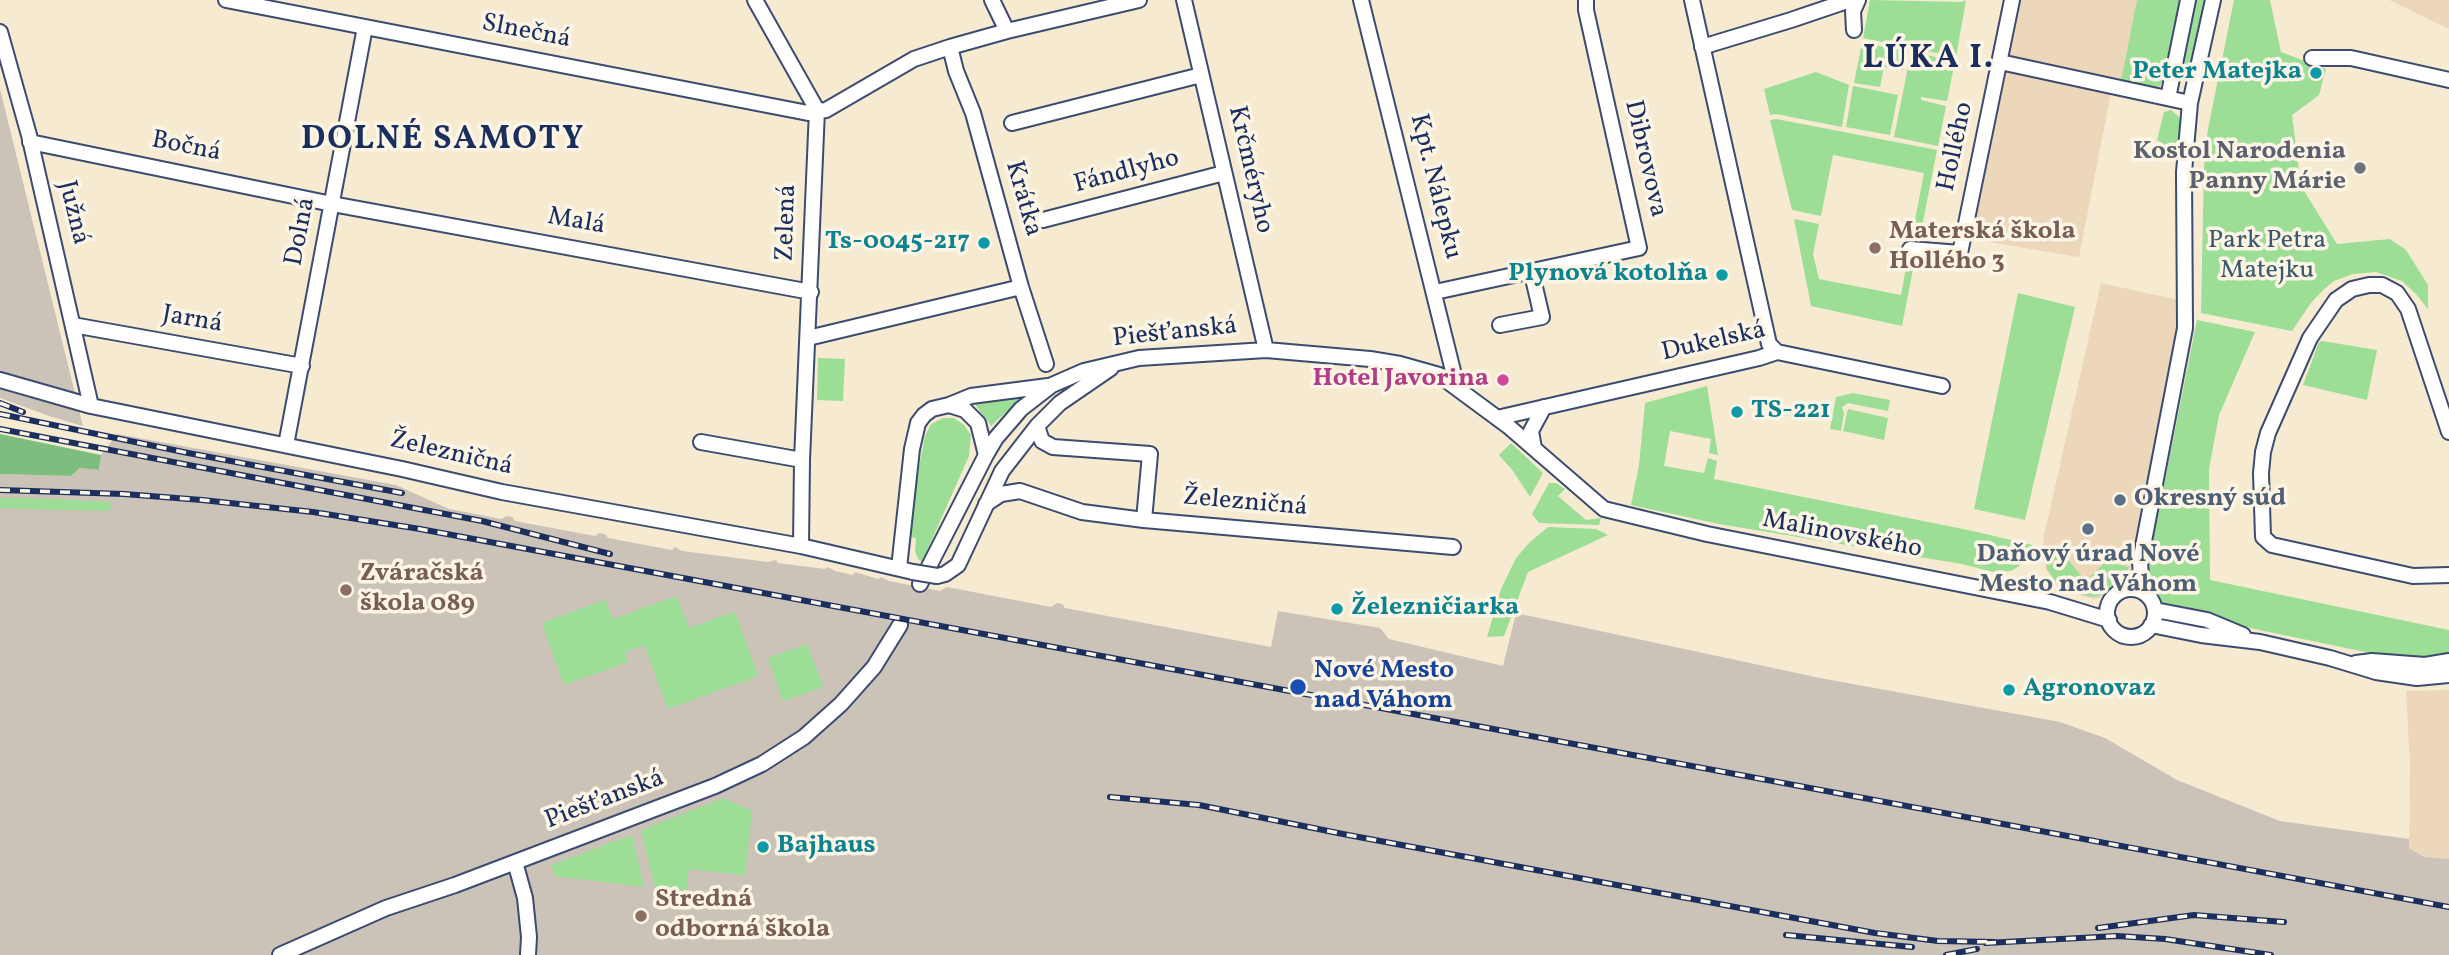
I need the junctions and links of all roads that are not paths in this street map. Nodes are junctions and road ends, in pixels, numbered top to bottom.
1 (226, 0) edge
2 (755, 0) edge
3 (992, 0) edge
4 (1139, 0) edge
5 (1184, 0) edge
6 (1361, 0) edge
7 (1586, 0) edge
8 (1692, 0) edge
9 (1850, 0) edge
10 (1858, 0) edge
11 (2012, 0) edge
12 (2188, 0) edge
13 (2213, 0) edge
14 (365, 27) junction
15 (1854, 30) dead end
16 (1007, 31) junction
17 (0, 32) edge
18 (950, 47) junction
19 (1702, 47) junction
20 (2312, 58) dead end
21 (2000, 62) junction
22 (1202, 75) junction
23 (2447, 80) edge
24 (2192, 97) junction
25 (2168, 98) junction
26 (817, 110) junction
27 (1012, 123) dead end
28 (30, 142) junction
29 (1224, 173) junction
30 (332, 204) junction
31 (1043, 220) dead end
32 (1910, 249) dead end
33 (1531, 270) junction
34 (1021, 287) junction
35 (811, 292) junction
36 (1435, 292) junction
37 (74, 325) junction
38 (1500, 325) dead end
39 (808, 338) junction
40 (1266, 350) junction
41 (1777, 352) junction
42 (1046, 364) dead end
43 (1114, 364) junction
44 (302, 366) junction
45 (0, 380) edge
46 (1052, 385) junction
47 (1942, 386) dead end
48 (1457, 387) junction
49 (949, 405) junction
50 (91, 407) junction
51 (1544, 407) junction
52 (1497, 418) junction
53 (1037, 426) junction
54 (2449, 432) edge
55 (701, 442) dead end
56 (286, 445) junction
57 (1534, 448) junction
58 (986, 454) junction
59 (802, 460) junction
60 (986, 504) junction
61 (1604, 509) joint
62 (1144, 520) junction
63 (801, 546) junction
64 (1453, 547) dead end
65 (2140, 562) junction
66 (911, 575) junction
67 (2449, 575) edge
68 (2142, 591) junction
69 (2117, 595) junction
70 (2071, 607) junction
71 (2155, 610) junction
72 (2109, 620) junction
73 (900, 625) tunnel mouth
74 (2151, 625) junction
75 (2260, 642) junction
76 (2449, 661) edge
77 (2351, 663) junction
78 (2449, 675) edge
79 (515, 862) junction
80 (280, 955) edge
81 (528, 955) edge

1 - 14 street, Slnečná
2 - 26 street
3 - 16 street
4 - 16 street
5 - 22 street, Krčméryho
6 - 36 street, Kpt. Nálepku
7 - 33 street, Dibrovova
8 - 19 street
9 - 19 street
10 - 15 street
11 - 21 street, Hollého
12 - 25 street
13 - 24 street
14 - 26 street, Slnečná
14 - 30 street, Dolná
16 - 18 street
17 - 28 street, Južná
18 - 26 street
18 - 34 street, Krátka
19 - 41 street
20 - 23 street
21 - 25 street
21 - 32 street, Hollého
22 - 27 street, Krátka
22 - 29 street, Krčméryho
24 - 25 street
24 - 65 street
26 - 35 street, Zelená
28 - 30 street, Bočná
28 - 37 street, Južná
29 - 31 street, Fándlyho
29 - 40 street, Krčméryho
30 - 35 street, Malá
30 - 44 street, Dolná
33 - 36 street, Dibrovova
33 - 38 street
34 - 39 street
34 - 42 street, Krátka
35 - 39 street, Zelená
36 - 48 street, Kpt. Nálepku
37 - 44 street, Jarná
37 - 50 street, Južná
39 - 59 street, Zelená
40 - 43 street, Piešťanská
40 - 48 street, Piešťanská
41 - 47 street, Dukelská
41 - 51 street, Dukelská
43 - 46 street, Piešťanská
43 - 53 street
44 - 56 street, Dolná
45 - 50 street, Železničná
46 - 49 street
46 - 58 street, Piešťanská
48 - 52 street, Piešťanská
49 - 58 street
49 - 66 street
50 - 56 street, Železničná
51 - 52 street, Dukelská
51 - 57 street
52 - 57 street, Piešťanská
53 - 60 street
53 - 62 street
54 - 67 street
55 - 59 street
56 - 63 street, Železničná
57 - 61 street, Piešťanská
58 - 66 street, Piešťanská
59 - 63 street, Zelená
60 - 62 street, Železničná
60 - 66 street, Železničná, bridge
61 - 70 street, Malinovského
62 - 64 street, Železničná
63 - 66 street, Železničná
65 - 68 street
65 - 69 street
68 - 69 street
68 - 71 street
69 - 70 street, Malinovského
69 - 72 street
70 - 72 street, Malinovského
71 - 74 street
71 - 75 street
72 - 74 street
73 - 79 street, Piešťanská
74 - 75 street
75 - 77 street
76 - 77 street
77 - 78 street
79 - 80 street, Piešťanská
79 - 81 street

